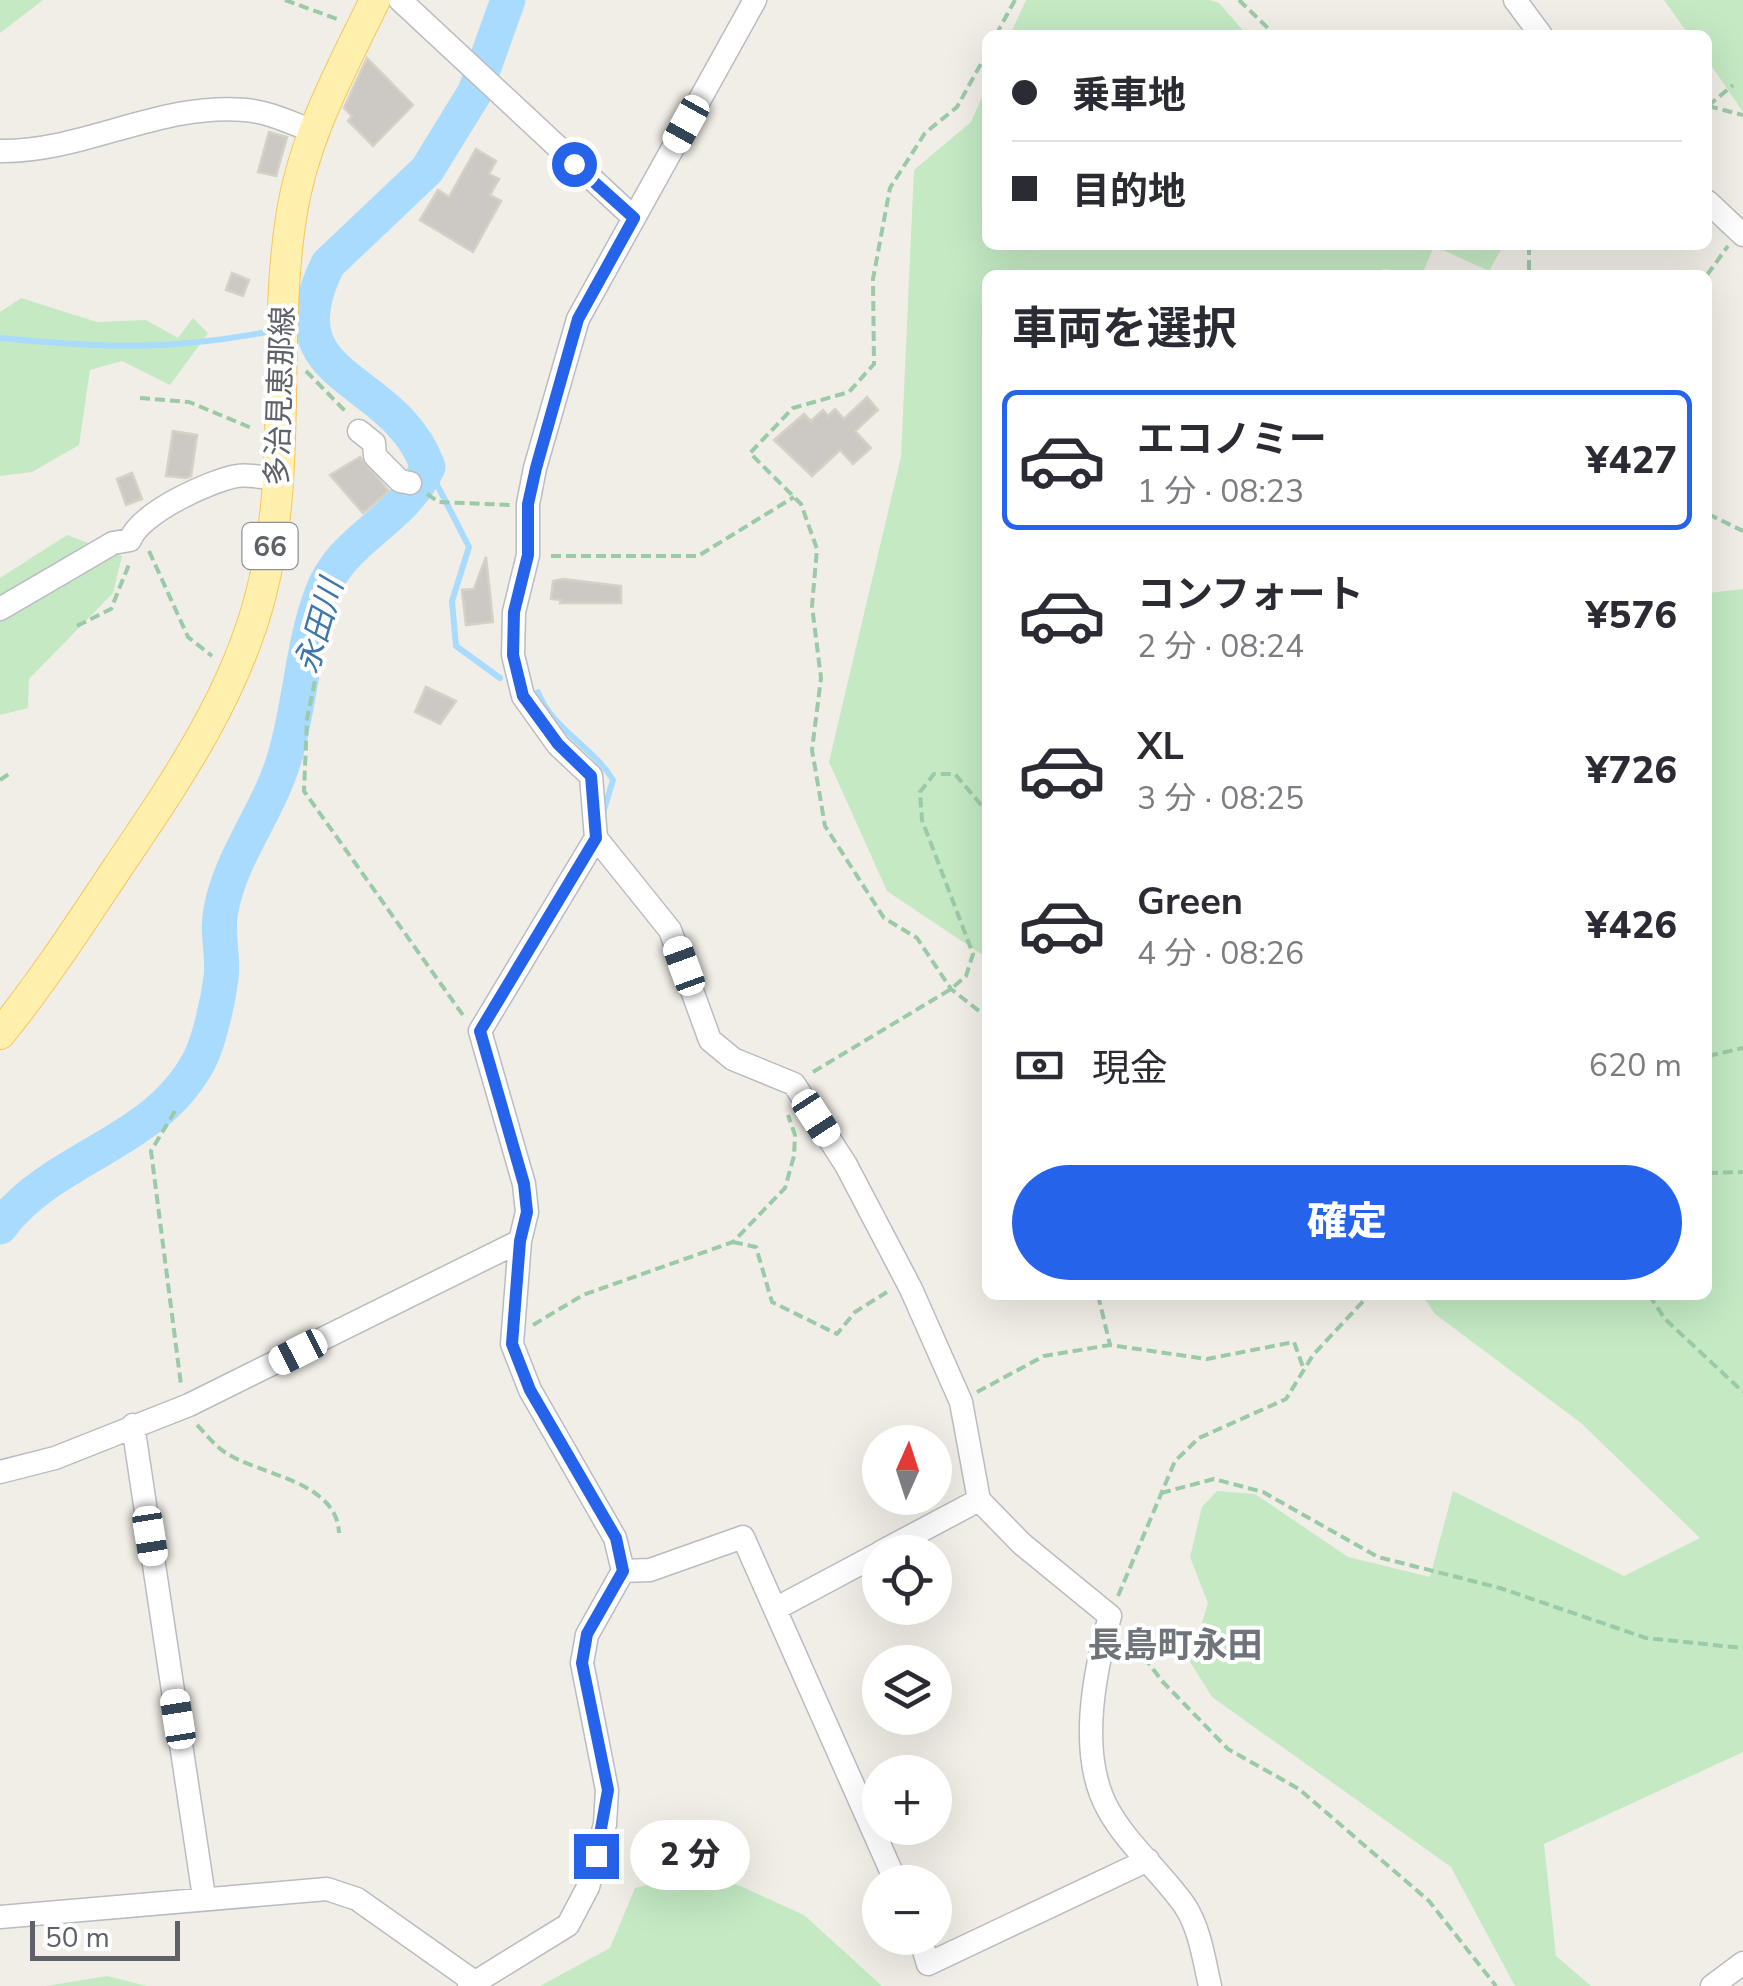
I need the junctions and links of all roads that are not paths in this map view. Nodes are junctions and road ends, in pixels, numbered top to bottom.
1 (400, 0) edge
2 (754, 0) edge
3 (1515, 0) edge
4 (368, 14) edge
5 (1537, 30) edge
6 (313, 130) junction
7 (0, 151) edge
8 (1712, 206) edge
9 (634, 218) junction
10 (1741, 233) edge
11 (359, 431) road end
12 (277, 479) junction
13 (419, 489) road end
14 (0, 610) edge
15 (596, 838) junction
16 (0, 1034) edge
17 (520, 1241) junction
18 (133, 1425) junction
19 (0, 1472) edge
20 (979, 1500) junction
21 (914, 1535) edge
22 (862, 1563) edge
23 (623, 1571) junction
24 (777, 1608) junction
25 (1148, 1860) junction
26 (889, 1865) edge
27 (204, 1897) junction
28 (0, 1917) edge
29 (952, 1953) edge
30 (925, 1955) edge
31 (947, 1955) edge
32 (1743, 1963) edge
33 (471, 1984) edge
34 (1210, 1986) edge
35 (1712, 1986) edge

1 - 9 street
2 - 9 street
3 - 5 street
4 - 6 main road, 多治見恵那線 / 66
6 - 7 street
6 - 12 main road, 多治見恵那線 / 66
8 - 10 street
9 - 15 street
11 - 13 street
12 - 14 street
12 - 16 main road, 多治見恵那線 / 66
15 - 17 street
15 - 20 street
17 - 18 street
17 - 23 street
18 - 19 street
18 - 27 street
20 - 21 street
20 - 25 street
22 - 24 street
23 - 24 street
23 - 33 street
24 - 26 street
25 - 29 street
25 - 34 street
27 - 28 street
27 - 33 street
30 - 31 street
32 - 35 street

